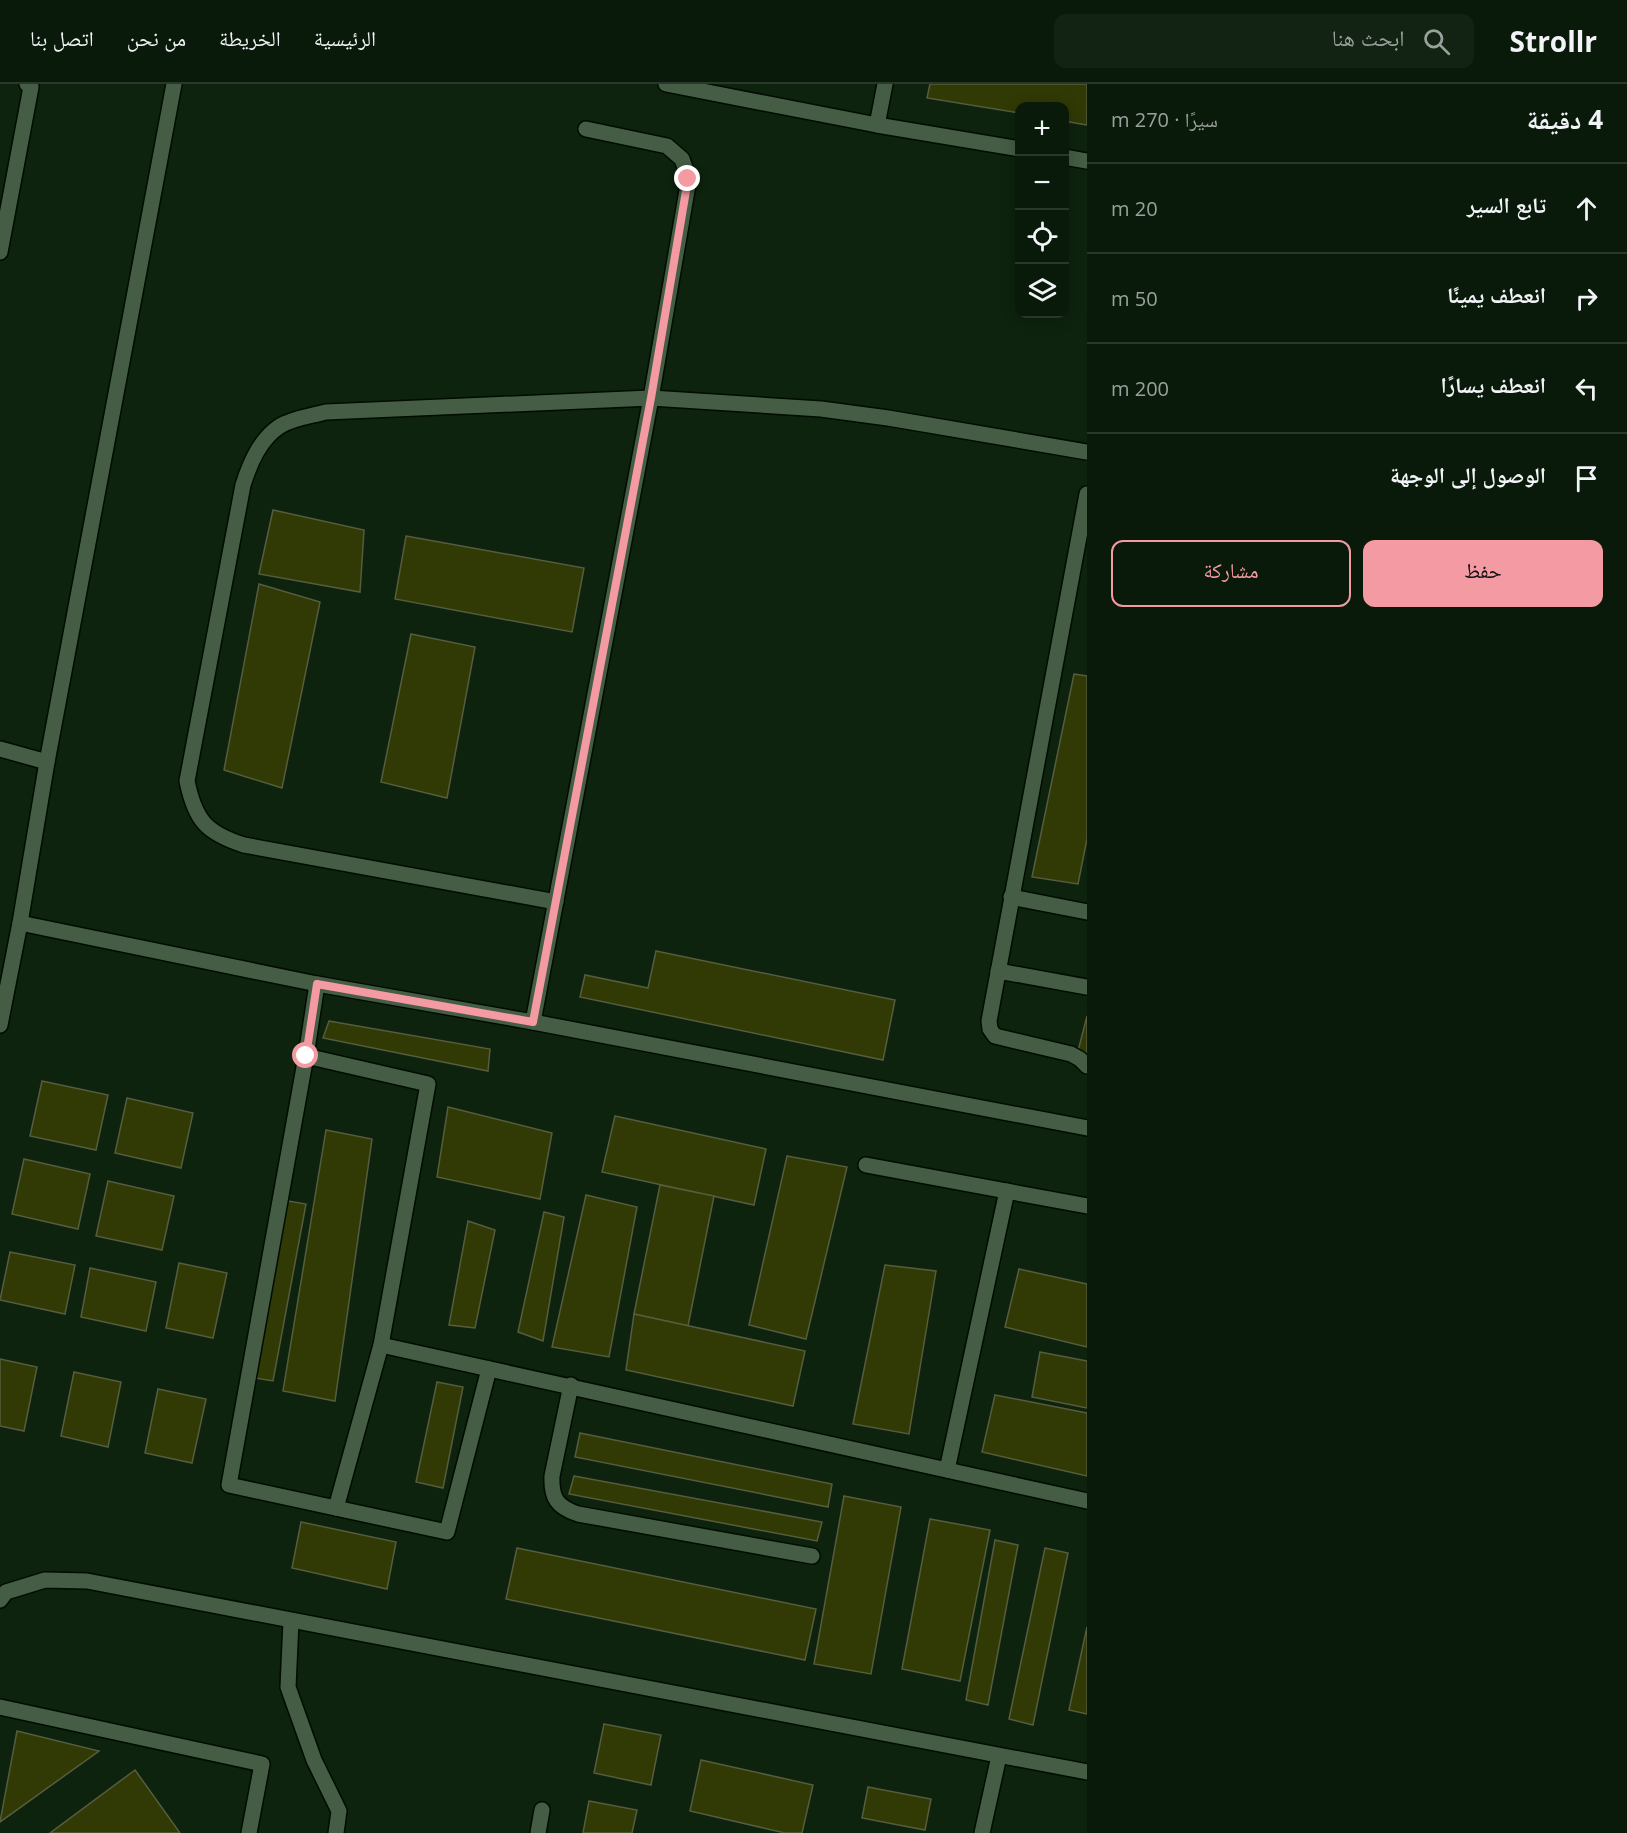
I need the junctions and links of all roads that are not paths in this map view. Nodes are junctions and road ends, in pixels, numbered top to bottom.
1 (27, 84) edge
2 (174, 84) edge
3 (666, 84) edge
4 (885, 84) edge
5 (877, 125) junction
6 (586, 129) dead end
7 (1015, 148) edge
8 (1069, 158) edge
9 (1087, 161) edge
10 (0, 252) edge
11 (651, 398) junction
12 (1087, 452) edge
13 (1087, 494) edge
14 (0, 749) edge
15 (47, 762) junction
16 (1011, 897) junction
17 (556, 902) junction
18 (1087, 912) edge
19 (20, 923) junction
20 (998, 971) junction
21 (317, 984) junction
22 (1087, 987) edge
23 (533, 1022) junction
24 (0, 1025) edge
25 (306, 1056) junction
26 (1087, 1066) edge
27 (1087, 1128) edge
28 (866, 1165) dead end
29 (1007, 1191) junction
30 (1087, 1206) edge
31 (381, 1345) junction
32 (489, 1369) junction
33 (571, 1385) junction
34 (947, 1470) junction
35 (1087, 1501) edge
36 (336, 1508) junction
37 (812, 1557) dead end
38 (0, 1600) edge
39 (291, 1621) junction
40 (0, 1707) edge
41 (999, 1756) junction
42 (1087, 1772) edge
43 (542, 1809) dead end
44 (249, 1833) edge
45 (336, 1833) edge
46 (538, 1833) edge
47 (982, 1833) edge

1 - 10 lane
2 - 15 lane
3 - 5 lane
4 - 5 lane
5 - 7 lane
6 - 11 lane
8 - 9 lane
11 - 12 lane
11 - 17 lane
11 - 17 lane
13 - 16 lane
14 - 15 lane
15 - 19 lane
16 - 18 lane
16 - 20 lane
17 - 23 lane
19 - 21 lane
19 - 24 lane
20 - 22 lane
20 - 26 lane
21 - 23 lane
21 - 25 lane
23 - 27 lane
25 - 31 lane
25 - 36 lane
28 - 29 lane
29 - 30 lane
29 - 34 lane
31 - 32 lane
31 - 36 lane
32 - 33 lane
32 - 36 lane
33 - 34 lane
33 - 37 lane
34 - 35 lane
38 - 39 lane
39 - 41 lane
39 - 45 lane
40 - 44 lane
41 - 42 lane
41 - 47 lane
43 - 46 lane

